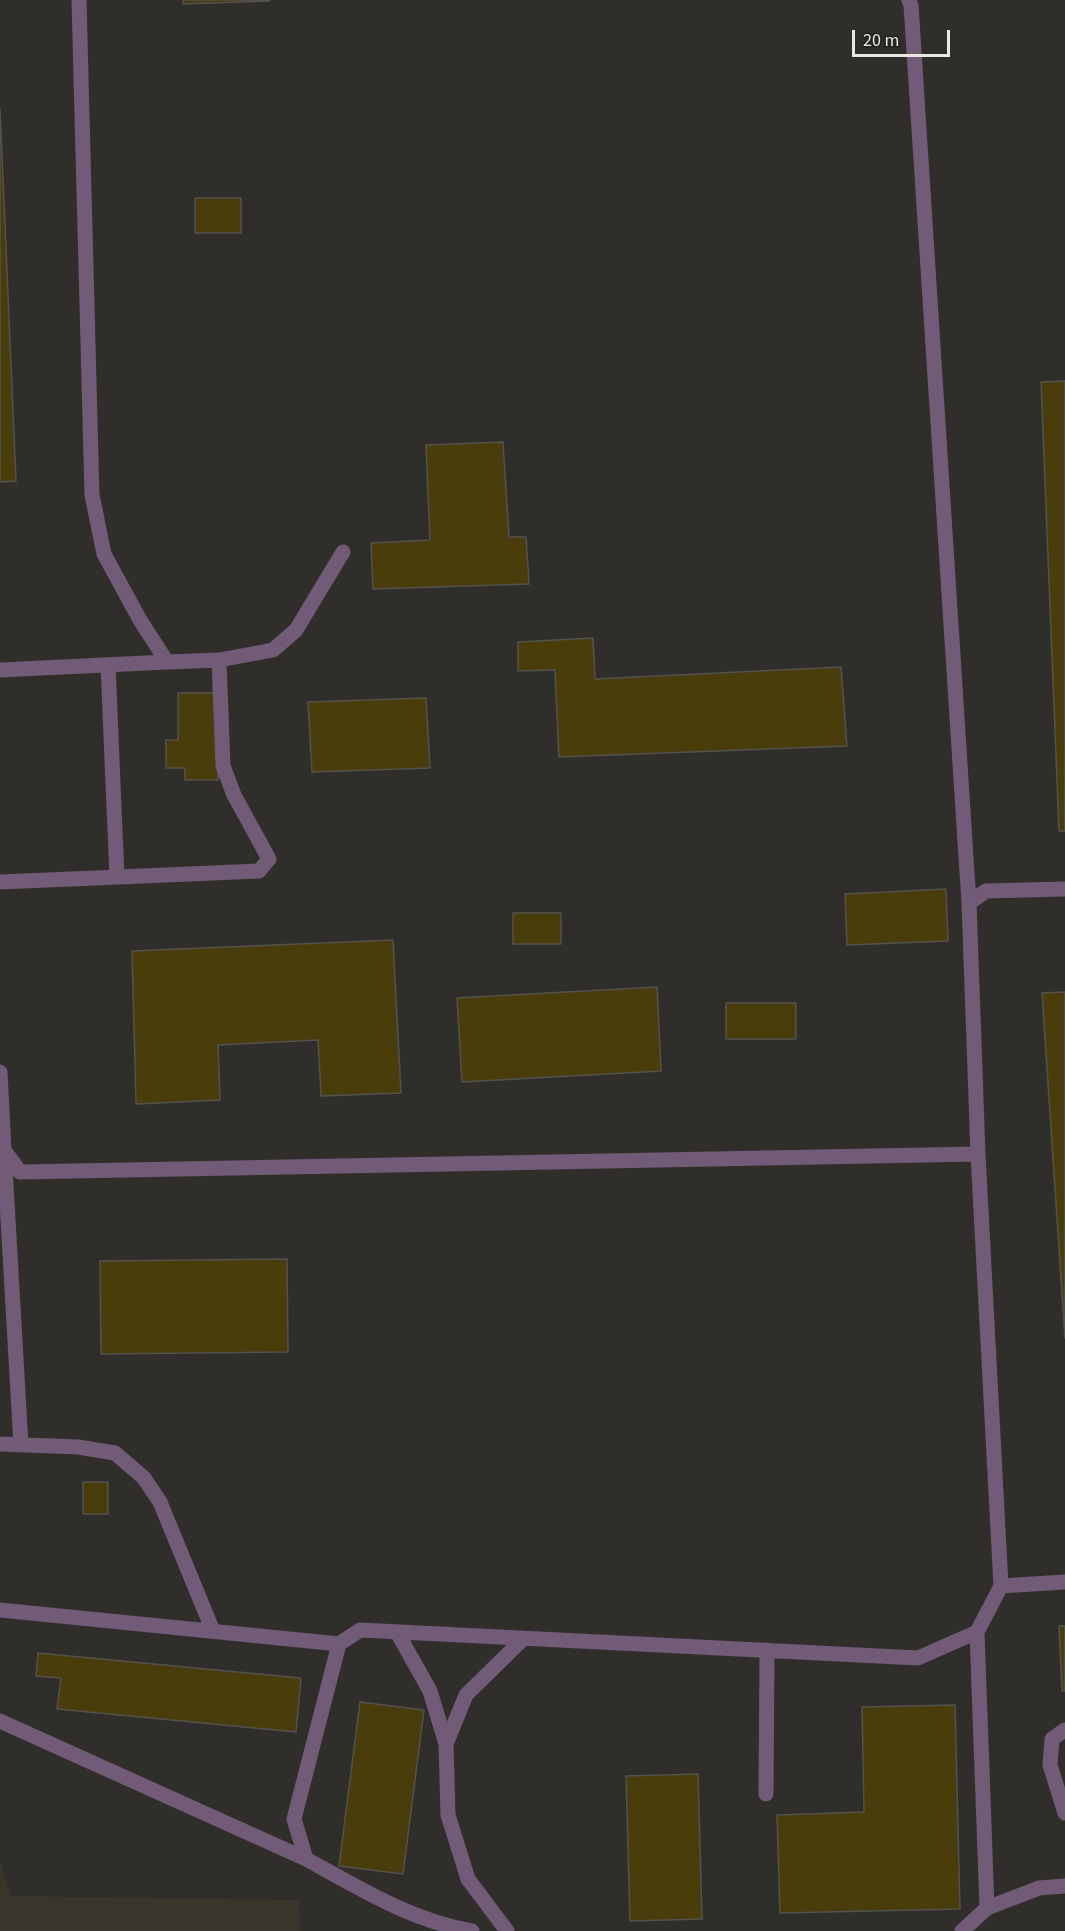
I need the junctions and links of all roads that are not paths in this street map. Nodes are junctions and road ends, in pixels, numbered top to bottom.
1 (80, 0) edge
2 (909, 0) edge
3 (343, 552) dead end
4 (219, 660) junction
5 (167, 662) junction
6 (108, 665) junction
7 (0, 670) edge
8 (117, 877) junction
9 (0, 882) edge
10 (1065, 889) edge
11 (969, 903) junction
12 (0, 1072) edge
13 (4, 1150) junction
14 (978, 1154) junction
15 (0, 1444) edge
16 (21, 1445) junction
17 (1065, 1582) edge
18 (1001, 1586) junction
19 (0, 1610) edge
20 (213, 1631) junction
21 (398, 1632) junction
22 (976, 1632) junction
23 (524, 1638) junction
24 (339, 1644) junction
25 (767, 1650) junction
26 (0, 1721) edge
27 (1065, 1730) edge
28 (446, 1744) junction
29 (766, 1794) dead end
30 (1065, 1813) edge
31 (306, 1859) junction
32 (1065, 1886) edge
33 (987, 1908) junction
34 (472, 1931) edge
35 (507, 1931) edge
36 (962, 1931) edge

1 - 5 lane
2 - 11 lane
3 - 4 lane
4 - 5 lane
4 - 8 lane
5 - 6 lane
6 - 7 lane
6 - 8 lane
8 - 9 lane
10 - 11 lane
11 - 14 lane
12 - 13 lane
13 - 14 lane
13 - 16 lane
14 - 18 lane
15 - 16 lane
16 - 20 lane
17 - 18 lane
18 - 22 lane
19 - 20 lane
20 - 24 lane
21 - 23 lane
21 - 24 lane
21 - 28 lane
22 - 25 lane
22 - 33 lane
23 - 25 lane
23 - 28 lane
24 - 31 lane
25 - 29 lane
26 - 31 lane
27 - 30 lane
28 - 35 lane
31 - 34 lane
32 - 33 lane
33 - 36 lane

